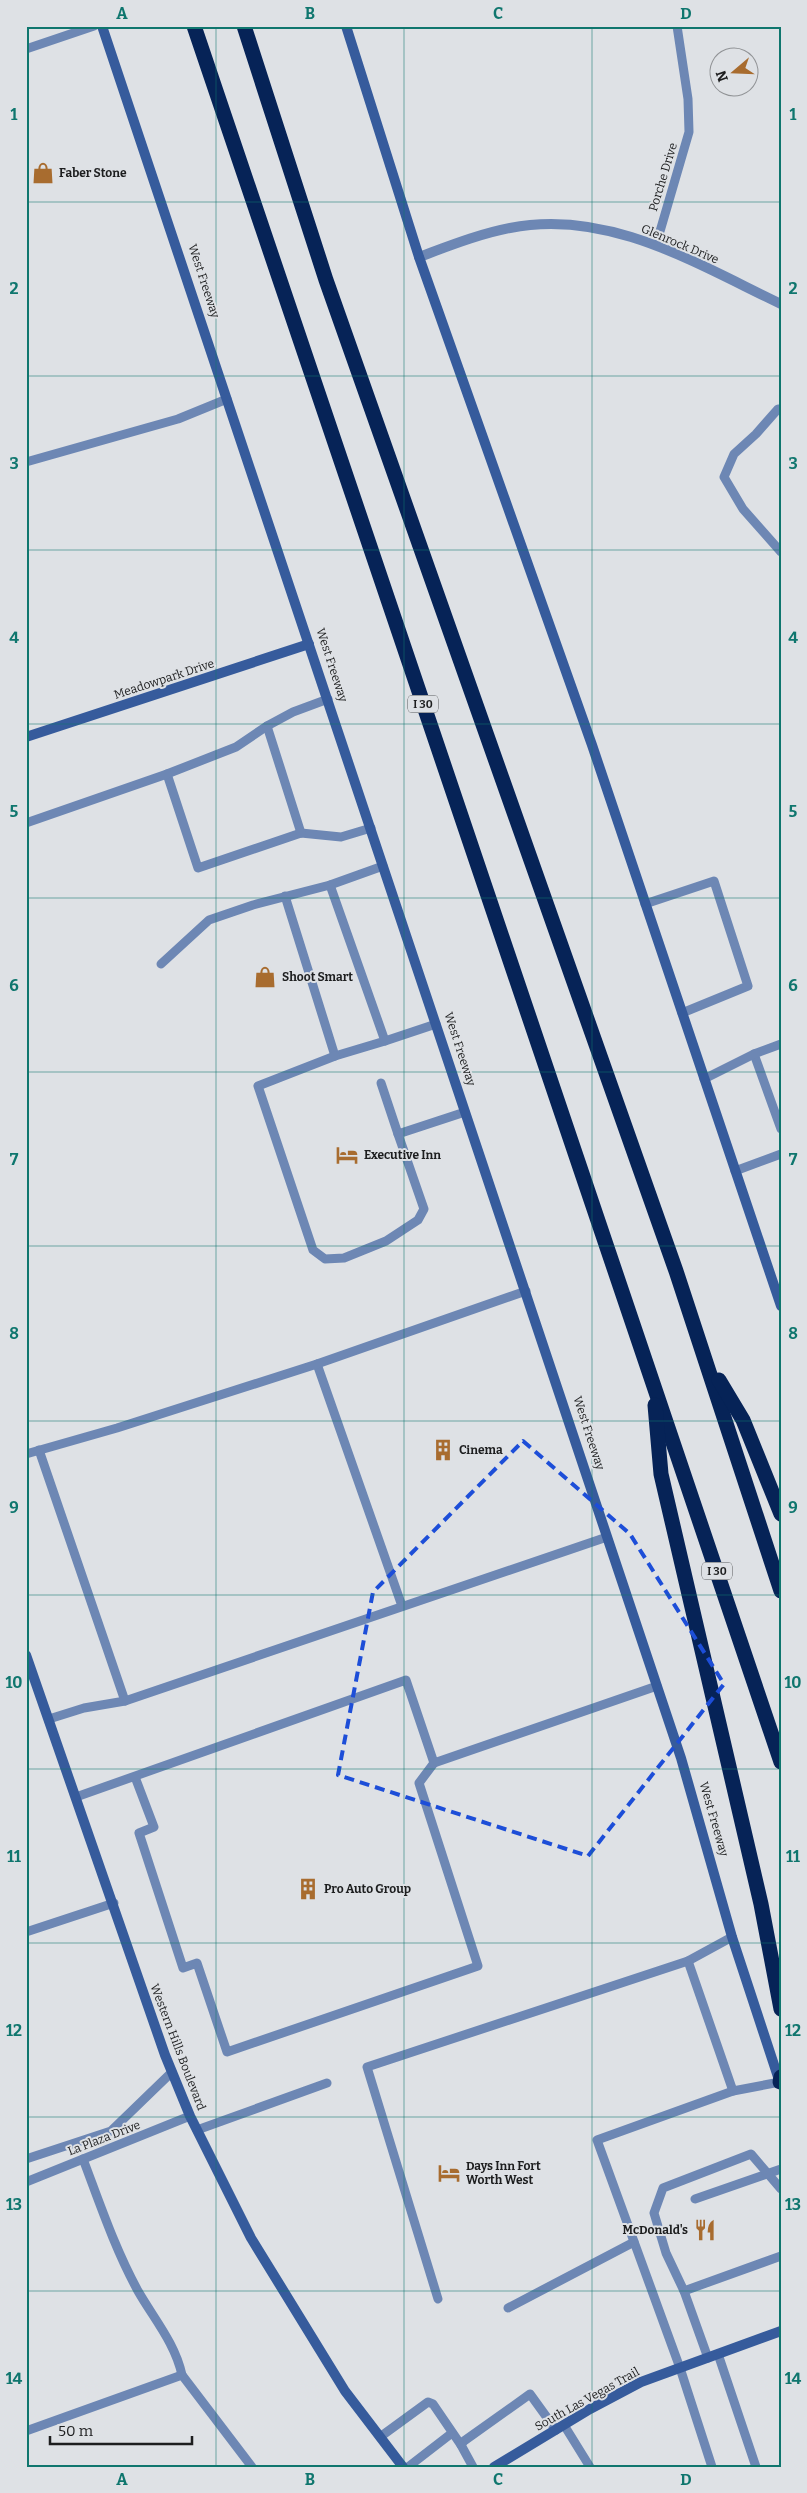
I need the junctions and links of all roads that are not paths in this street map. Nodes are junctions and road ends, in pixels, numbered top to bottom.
1 (94, 26) edge
2 (102, 26) edge
3 (194, 26) edge
4 (244, 26) edge
5 (346, 26) edge
6 (677, 26) edge
7 (26, 49) edge
8 (656, 245) junction
9 (419, 257) junction
10 (781, 304) edge
11 (227, 399) junction
12 (781, 410) edge
13 (26, 462) edge
14 (781, 552) edge
15 (309, 644) junction
16 (328, 699) junction
17 (267, 726) junction
18 (26, 738) edge
19 (167, 774) junction
20 (26, 823) edge
21 (371, 828) junction
22 (301, 833) junction
23 (384, 866) junction
24 (330, 885) junction
25 (285, 896) junction
26 (646, 904) junction
27 (161, 964) dead end
28 (682, 1013) junction
29 (436, 1024) junction
30 (385, 1041) junction
31 (781, 1044) edge
32 (754, 1054) junction
33 (335, 1056) junction
34 (704, 1079) junction
35 (381, 1083) dead end
36 (466, 1112) junction
37 (781, 1130) edge
38 (398, 1134) junction
39 (781, 1154) edge
40 (735, 1170) junction
41 (526, 1291) junction
42 (781, 1306) edge
43 (705, 1356) junction
44 (317, 1364) junction
45 (653, 1381) junction
46 (39, 1450) junction
47 (26, 1454) edge
48 (781, 1514) edge
49 (607, 1537) junction
50 (781, 1591) edge
51 (402, 1606) junction
52 (26, 1655) edge
53 (31, 1682) edge
54 (657, 1686) junction
55 (124, 1701) junction
56 (49, 1718) junction
57 (781, 1762) edge
58 (434, 1763) junction
59 (135, 1777) junction
60 (76, 1797) junction
61 (114, 1903) junction
62 (26, 1932) edge
63 (732, 1937) junction
64 (688, 1961) junction
65 (781, 2009) edge
66 (172, 2072) junction
67 (780, 2081) edge
68 (327, 2084) dead end
69 (732, 2091) junction
70 (190, 2116) junction
71 (197, 2130) junction
72 (26, 2159) edge
73 (83, 2160) junction
74 (781, 2169) edge
75 (767, 2174) junction
76 (26, 2182) edge
77 (781, 2189) edge
78 (695, 2199) dead end
79 (634, 2242) junction
80 (781, 2256) edge
81 (684, 2291) junction
82 (438, 2299) dead end
83 (508, 2308) dead end
84 (781, 2331) edge
85 (713, 2356) junction
86 (680, 2368) junction
87 (182, 2375) junction
88 (560, 2427) junction
89 (26, 2431) edge
90 (452, 2433) junction
91 (380, 2437) junction
92 (461, 2445) junction
93 (252, 2467) edge
94 (403, 2467) edge
95 (408, 2467) edge
96 (473, 2467) edge
97 (494, 2467) edge
98 (590, 2467) edge
99 (712, 2467) edge
100 (756, 2467) edge

1 - 7 lane
2 - 11 main road, West Freeway
3 - 45 highway, I 30
4 - 43 highway
5 - 9 main road
6 - 8 lane, Porche Drive
8 - 9 street, Glenrock Drive
8 - 10 street, Glenrock Drive
9 - 26 main road
11 - 13 lane
11 - 15 main road, West Freeway
12 - 14 lane
15 - 16 main road, West Freeway
15 - 18 main road, Meadowpark Drive
16 - 17 lane
16 - 21 main road, West Freeway
17 - 19 lane
17 - 22 lane
19 - 20 lane
19 - 22 lane
21 - 22 lane
21 - 23 main road, West Freeway
23 - 24 lane
23 - 29 main road, West Freeway
24 - 25 lane
24 - 30 lane
25 - 27 lane
25 - 33 lane
26 - 28 main road
26 - 28 lane
28 - 34 main road
29 - 30 lane
29 - 36 main road, West Freeway
30 - 33 lane
31 - 32 lane
32 - 34 lane
32 - 37 lane
33 - 38 lane
34 - 40 main road
35 - 38 lane
36 - 38 lane
36 - 41 main road, West Freeway
39 - 40 lane
40 - 42 main road
41 - 44 lane
41 - 49 main road, West Freeway
43 - 48 highway
43 - 50 highway
44 - 46 lane
44 - 51 lane
45 - 57 highway, I 30
45 - 65 highway
46 - 47 lane
46 - 55 lane
49 - 51 lane
49 - 54 main road, West Freeway
51 - 55 lane
52 - 53 main road, Western Hills Boulevard
53 - 56 main road, Western Hills Boulevard
54 - 58 lane
54 - 63 main road, West Freeway
55 - 56 lane
56 - 60 main road, Western Hills Boulevard
58 - 59 lane
58 - 59 lane
59 - 60 lane
60 - 61 main road, Western Hills Boulevard
61 - 62 lane
61 - 66 main road, Western Hills Boulevard
63 - 64 lane
63 - 67 main road, West Freeway
64 - 69 lane
64 - 82 lane
66 - 70 main road, Western Hills Boulevard
66 - 72 lane
67 - 69 lane
68 - 71 lane
69 - 79 lane
70 - 71 main road, Western Hills Boulevard
70 - 73 lane, La Plaza Drive
71 - 91 main road, Western Hills Boulevard
73 - 76 lane, La Plaza Drive
73 - 87 lane
74 - 75 lane
75 - 77 lane
75 - 78 lane
75 - 81 lane
79 - 83 lane
79 - 86 lane
80 - 81 lane
81 - 85 lane
84 - 85 main road, South Las Vegas Trail
85 - 86 main road, South Las Vegas Trail
85 - 100 lane
86 - 88 main road, South Las Vegas Trail
86 - 99 lane
87 - 89 lane
87 - 93 lane
88 - 92 lane
88 - 97 main road, South Las Vegas Trail
88 - 98 lane
90 - 91 lane
90 - 92 lane
90 - 95 lane
91 - 94 main road, Western Hills Boulevard
92 - 96 lane

